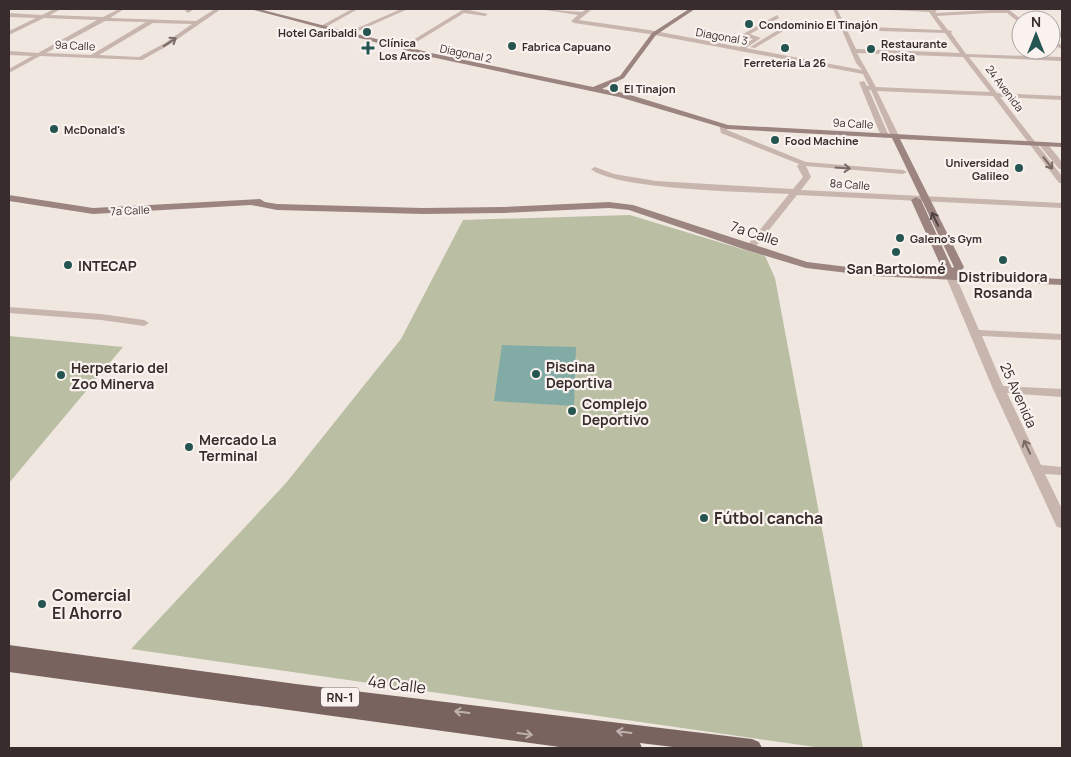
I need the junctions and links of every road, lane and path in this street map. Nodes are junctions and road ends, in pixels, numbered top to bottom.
1 (58, 9) edge
2 (122, 9) edge
3 (218, 9) edge
4 (253, 9) edge
5 (355, 9) edge
6 (405, 9) edge
7 (542, 9) edge
8 (590, 9) edge
9 (692, 9) edge
10 (835, 9) edge
11 (875, 9) edge
12 (465, 10) edge
13 (1007, 10) edge
14 (934, 12) edge
15 (485, 14) dead end
16 (582, 14) junction
17 (9, 15) edge
18 (42, 17) junction
19 (777, 17) dead end
20 (103, 19) junction
21 (151, 21) junction
22 (198, 23) junction
23 (793, 23) dead end
24 (322, 27) junction
25 (845, 28) junction
26 (950, 32) junction
27 (9, 33) edge
28 (656, 33) junction
29 (347, 34) junction
30 (403, 48) junction
31 (742, 48) junction
32 (750, 49) junction
33 (855, 51) junction
34 (9, 53) edge
35 (39, 54) junction
36 (969, 55) junction
37 (92, 57) junction
38 (1062, 59) edge
39 (860, 70) junction
40 (9, 71) edge
41 (865, 88) junction
42 (873, 88) junction
43 (596, 89) junction
44 (1000, 95) junction
45 (1062, 98) edge
46 (646, 102) joint
47 (722, 126) junction
48 (890, 136) junction
49 (1033, 143) junction
50 (1043, 144) junction
51 (1062, 145) edge
52 (805, 164) junction
53 (1062, 167) edge
54 (595, 169) dead end
55 (903, 172) junction
56 (1062, 181) edge
57 (797, 190) junction
58 (9, 198) edge
59 (920, 198) junction
60 (1062, 201) edge
61 (1062, 206) edge
62 (750, 248) junction
63 (951, 278) junction
64 (1062, 282) edge
65 (9, 310) edge
66 (144, 323) dead end
67 (976, 333) junction
68 (1062, 337) edge
69 (999, 389) junction
70 (1062, 393) edge
71 (1037, 469) junction
72 (1062, 471) edge
73 (1062, 523) edge
74 (9, 653) edge
75 (9, 664) edge
76 (672, 743) edge
77 (632, 748) edge
78 (752, 748) edge

1 - 18 street
2 - 20 street
3 - 22 street
4 - 24 main road, Diagonal 2
5 - 24 street
6 - 29 street
7 - 16 street
8 - 16 street
9 - 28 main road
10 - 25 street, 25 Avenida
11 - 14 street
12 - 15 street
12 - 30 street
13 - 14 street
14 - 26 street, 24 Avenida
16 - 28 street, Diagonal 3
17 - 18 street
18 - 20 street
18 - 27 street
19 - 31 street
20 - 21 street
20 - 35 street
21 - 22 street
21 - 37 street
37 -> 22 street, 9a Calle
23 - 32 street
24 - 29 main road, Diagonal 2
25 - 26 street
25 - 33 street, 25 Avenida
26 - 36 street, 24 Avenida
28 - 31 street, Diagonal 3
28 - 39 street, Diagonal 3
28 - 43 main road
29 - 30 main road, Diagonal 2
30 - 43 main road, Diagonal 2
31 - 32 street, Diagonal 3
32 - 39 street, Diagonal 3
33 - 36 street
33 - 39 street, 25 Avenida
34 - 35 street, 9a Calle
35 - 37 street, 9a Calle
35 - 40 street
36 - 38 street
36 - 44 street, 24 Avenida
39 - 41 street, 25 Avenida
39 - 42 street, 25 Avenida
41 - 42 street
41 - 48 street, 25 Avenida
42 - 44 street
42 - 48 street, 25 Avenida
43 - 46 main road, Diagonal 2
44 - 45 street
44 - 49 street, 24 Avenida
44 - 50 street, 24 Avenida
46 - 47 main road, 9a Calle
47 - 48 main road, 9a Calle
47 - 52 street, 8a Calle
48 - 49 main road, 9a Calle
48 - 55 main road, 25 Avenida
48 - 59 main road, 25 Avenida
49 - 50 main road, 9a Calle
49 -> 56 street, 24 Avenida
50 - 51 main road, 9a Calle
50 - 53 street, 24 Avenida
52 -> 55 street, 8a Calle
52 - 57 street
54 - 57 street, 8a Calle
55 - 59 main road, 25 Avenida
57 - 59 street, 8a Calle
57 - 62 street
58 - 62 main road, 7a Calle
59 - 60 street, 8a Calle
59 - 61 street, 8a Calle
59 - 63 main road, 25 Avenida
62 - 63 main road, 7a Calle
63 - 64 main road, 7a Calle
63 - 67 street, 25 Avenida
65 - 66 street
67 - 68 street
67 - 69 street, 25 Avenida
69 - 70 street
71 -> 69 street, 25 Avenida
71 - 72 street
71 - 73 street, 25 Avenida
76 -> 74 main road, 4a Calle / RN-1
75 -> 77 main road, RN-1
76 - 78 main road, 4a Calle / RN-1

